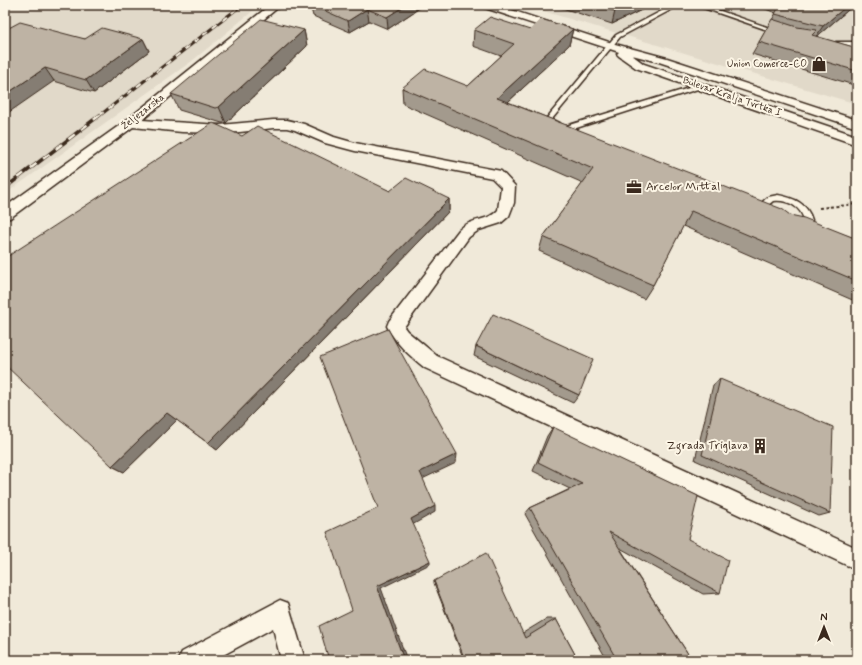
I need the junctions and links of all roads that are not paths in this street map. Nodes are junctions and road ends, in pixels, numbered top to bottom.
1 (276, 5) edge
2 (486, 5) edge
3 (677, 5) edge
4 (698, 5) edge
5 (784, 34) edge
6 (830, 43) edge
7 (857, 44) edge
8 (611, 46) junction
9 (702, 86) junction
10 (130, 123) junction
11 (857, 124) edge
12 (568, 128) junction
13 (576, 132) edge
14 (857, 141) edge
15 (761, 213) joint
16 (5, 214) edge
17 (857, 559) edge
18 (190, 660) edge
19 (293, 660) edge

1 - 10 street, Željezarska
2 - 8 street, Bulevar Kralja Tvrtka I
3 - 8 lane
4 - 5 lane
6 - 7 lane
8 - 9 street, Bulevar Kralja Tvrtka I
8 - 11 street, Bulevar Kralja Tvrtka I
8 - 12 lane
9 - 12 lane
9 - 14 street, Bulevar Kralja Tvrtka I
10 - 16 street, Željezarska
10 - 17 street
12 - 13 lane
15 - 15 lane
18 - 19 street

